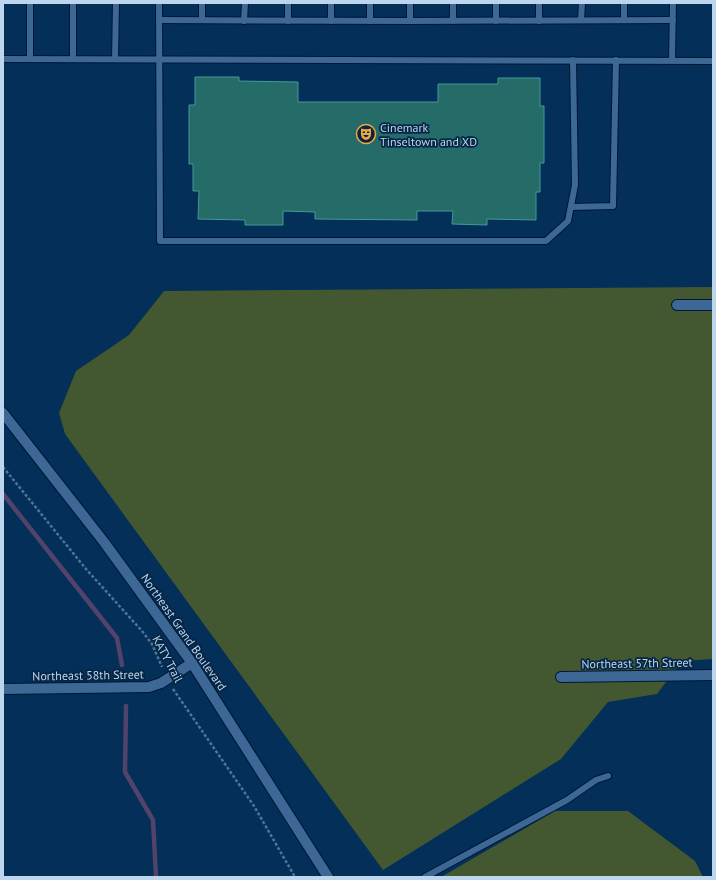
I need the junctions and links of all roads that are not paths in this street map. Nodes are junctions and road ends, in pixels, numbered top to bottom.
1 (30, 3) edge
2 (73, 3) edge
3 (116, 3) edge
4 (159, 3) edge
5 (202, 3) edge
6 (244, 3) edge
7 (288, 3) edge
8 (331, 3) edge
9 (370, 3) edge
10 (410, 3) edge
11 (453, 3) edge
12 (496, 3) edge
13 (539, 3) edge
14 (582, 3) edge
15 (624, 3) edge
16 (673, 3) edge
17 (159, 20) junction
18 (202, 20) junction
19 (582, 20) junction
20 (624, 20) junction
21 (673, 20) junction
22 (244, 21) junction
23 (288, 21) junction
24 (331, 21) junction
25 (453, 21) junction
26 (496, 21) junction
27 (539, 21) junction
28 (370, 22) junction
29 (410, 22) junction
30 (3, 59) edge
31 (30, 59) junction
32 (73, 59) junction
33 (115, 59) junction
34 (159, 59) junction
35 (572, 60) junction
36 (616, 60) junction
37 (672, 60) junction
38 (713, 61) edge
39 (571, 207) junction
40 (677, 305) dead end
41 (713, 305) edge
42 (3, 413) edge
43 (192, 663) junction
44 (713, 675) edge
45 (561, 678) dead end
46 (3, 689) edge
47 (608, 776) dead end
48 (328, 877) edge
49 (425, 877) edge

1 - 31 lane
2 - 32 lane
3 - 33 lane
4 - 17 lane
5 - 18 lane
6 - 22 lane
7 - 23 lane
8 - 24 lane
9 - 28 lane
10 - 29 lane
11 - 25 lane
12 - 26 lane
13 - 27 lane
14 - 19 lane
15 - 20 lane
16 - 21 lane
17 - 18 lane
17 - 34 lane
18 - 22 lane
19 - 20 lane
19 - 27 lane
20 - 21 lane
21 - 37 lane
22 - 23 lane
23 - 24 lane
24 - 28 lane
25 - 26 lane
25 - 29 lane
26 - 27 lane
28 - 29 lane
30 - 31 lane
31 - 32 lane
32 - 33 lane
33 - 34 lane
34 - 35 lane
34 - 39 lane
35 - 36 lane
35 - 39 lane
36 - 37 lane
36 - 39 lane
37 - 38 lane
40 - 41 street
42 - 43 street, Northeast Grand Boulevard
43 - 46 street, Northeast 58th Street
43 - 48 street, Northeast Grand Boulevard
44 - 45 street, Northeast 57th Street
47 - 49 lane

